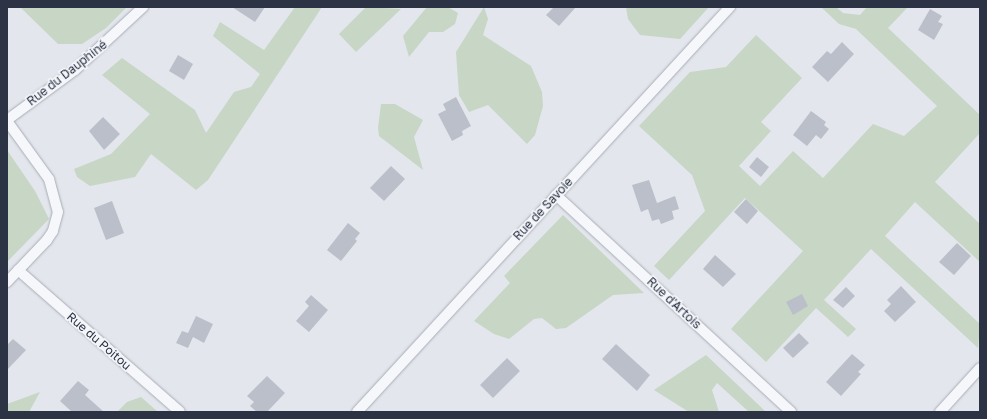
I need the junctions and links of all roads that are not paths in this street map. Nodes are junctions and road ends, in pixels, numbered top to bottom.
1 (143, 7) edge
2 (730, 7) edge
3 (7, 120) edge
4 (556, 195) junction
5 (18, 270) junction
6 (7, 282) edge
7 (980, 368) edge
8 (180, 412) edge
9 (357, 412) edge
10 (791, 412) edge
11 (940, 412) edge

1 - 3 street, Rue du Dauphiné
2 - 4 street, Rue de Savoie
3 - 5 street
4 - 9 street, Rue de Savoie
4 - 10 street, Rue d'Artois
5 - 6 street
5 - 8 street, Rue du Poitou
7 - 11 street

